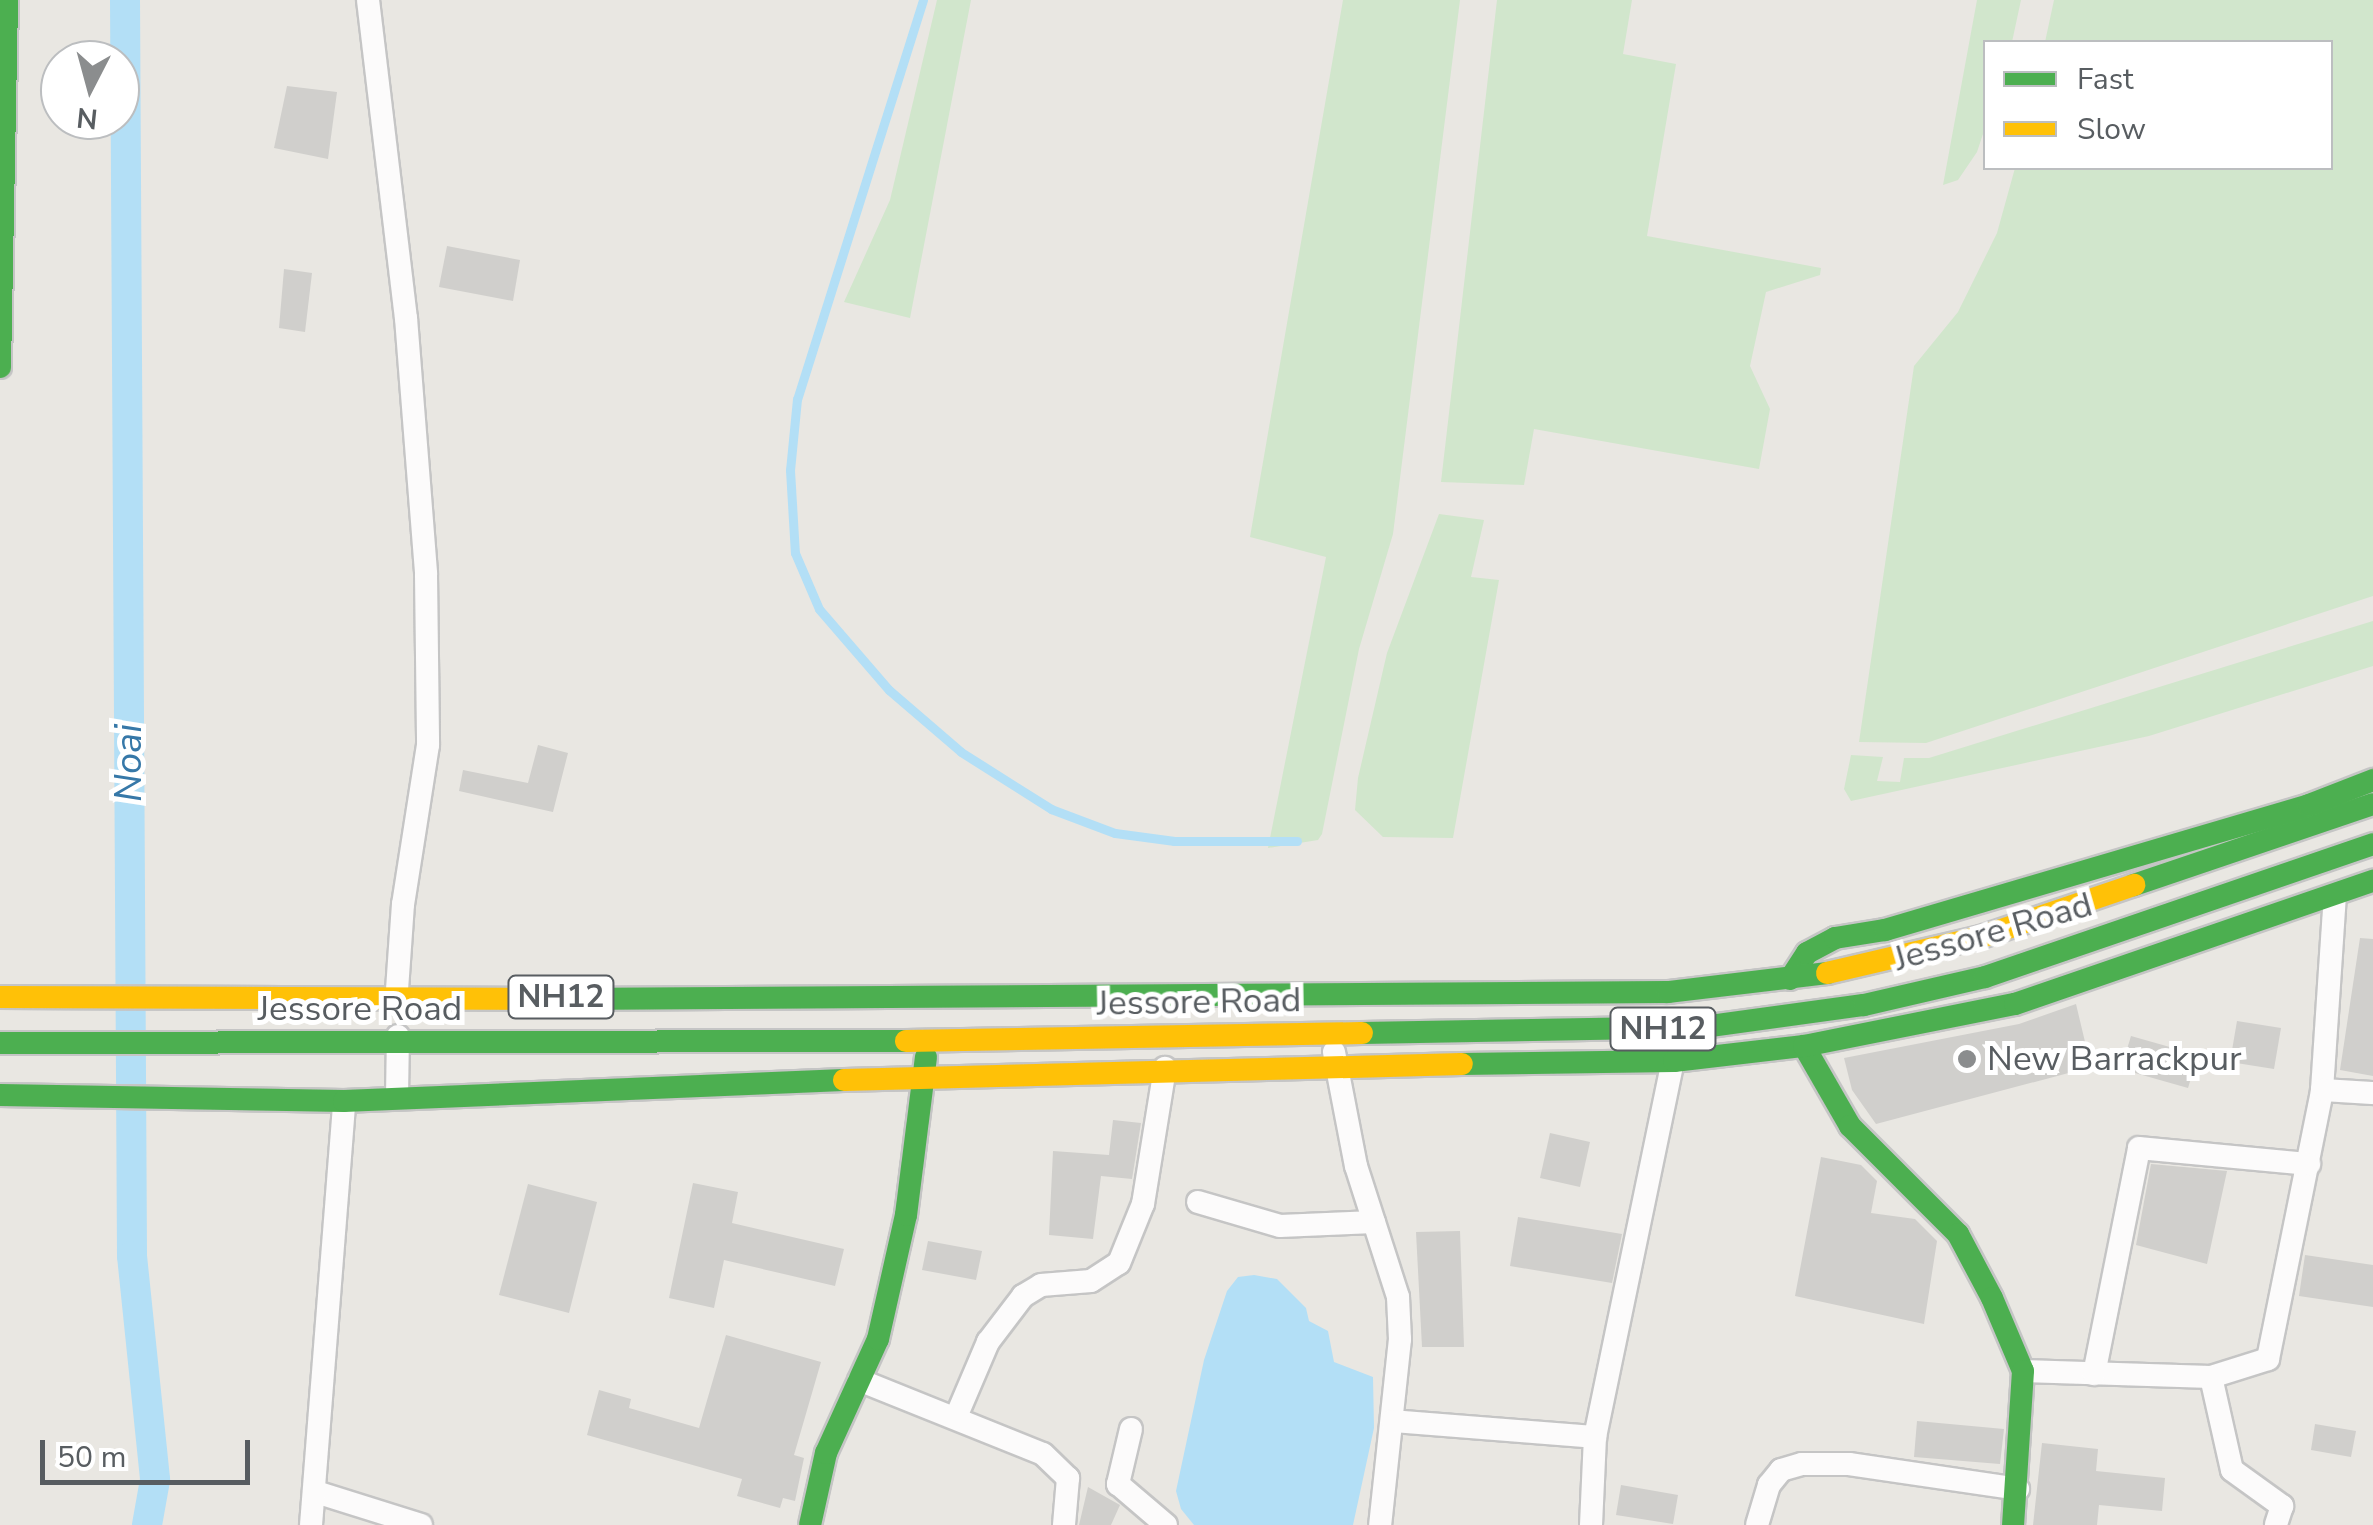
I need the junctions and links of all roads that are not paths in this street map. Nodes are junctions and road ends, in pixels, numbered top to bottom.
1 (7, 0) edge
2 (368, 0) edge
3 (0, 368) edge
4 (2373, 780) edge
5 (2373, 804) edge
6 (2373, 844) edge
7 (2373, 881) edge
8 (2335, 895) junction
9 (1790, 979) junction
10 (395, 994) junction
11 (5, 997) edge
12 (930, 1000) junction
13 (1680, 1028) junction
14 (1328, 1034) junction
15 (0, 1042) edge
16 (926, 1042) junction
17 (398, 1044) junction
18 (1804, 1046) junction
19 (1674, 1061) junction
20 (1339, 1067) junction
21 (1164, 1068) junction
22 (925, 1076) junction
23 (2322, 1090) junction
24 (2373, 1093) edge
25 (11, 1095) edge
26 (397, 1097) junction
27 (344, 1100) junction
28 (2309, 1164) junction
29 (1198, 1202) dead end
30 (1374, 1222) junction
31 (2023, 1372) junction
32 (2094, 1374) junction
33 (2212, 1377) junction
34 (859, 1380) junction
35 (956, 1417) junction
36 (1392, 1421) junction
37 (1130, 1429) dead end
38 (1595, 1437) junction
39 (2018, 1490) junction
40 (316, 1492) junction
41 (310, 1525) edge
42 (421, 1525) edge
43 (810, 1525) edge
44 (1064, 1525) edge
45 (1166, 1525) edge
46 (1380, 1525) edge
47 (1591, 1525) edge
48 (1756, 1525) edge
49 (2013, 1525) edge
50 (2276, 1525) edge

1 - 3 main road
2 - 10 street
4 - 9 main road
5 - 9 main road, NH12
6 - 13 main road, Jessore Road / NH12
7 - 8 main road
8 - 18 main road
8 - 23 street
9 - 12 main road, NH12
10 - 11 main road, NH12
10 - 12 main road, NH12
10 - 17 street
12 - 16 main road
13 - 14 main road, Jessore Road / NH12
13 - 19 street
14 - 16 main road, Jessore Road / NH12
14 - 20 street
15 - 17 main road, Jessore Road / NH12
16 - 17 main road, Jessore Road / NH12
16 - 22 main road
17 - 26 street
18 - 19 main road
18 - 31 main road
19 - 20 main road
19 - 38 street
20 - 21 main road
20 - 30 street
21 - 22 main road
21 - 35 street
22 - 26 main road
22 - 34 main road
23 - 24 street
23 - 28 street
25 - 27 main road
26 - 27 main road
27 - 40 street
28 - 32 street
28 - 33 street
29 - 30 street
30 - 36 street
31 - 32 street
31 - 39 main road
32 - 33 street
33 - 50 street
34 - 35 street
34 - 43 main road
35 - 44 street
36 - 38 street
36 - 46 street
37 - 45 street
38 - 47 street
39 - 48 street
39 - 49 main road
40 - 41 street
40 - 42 street

